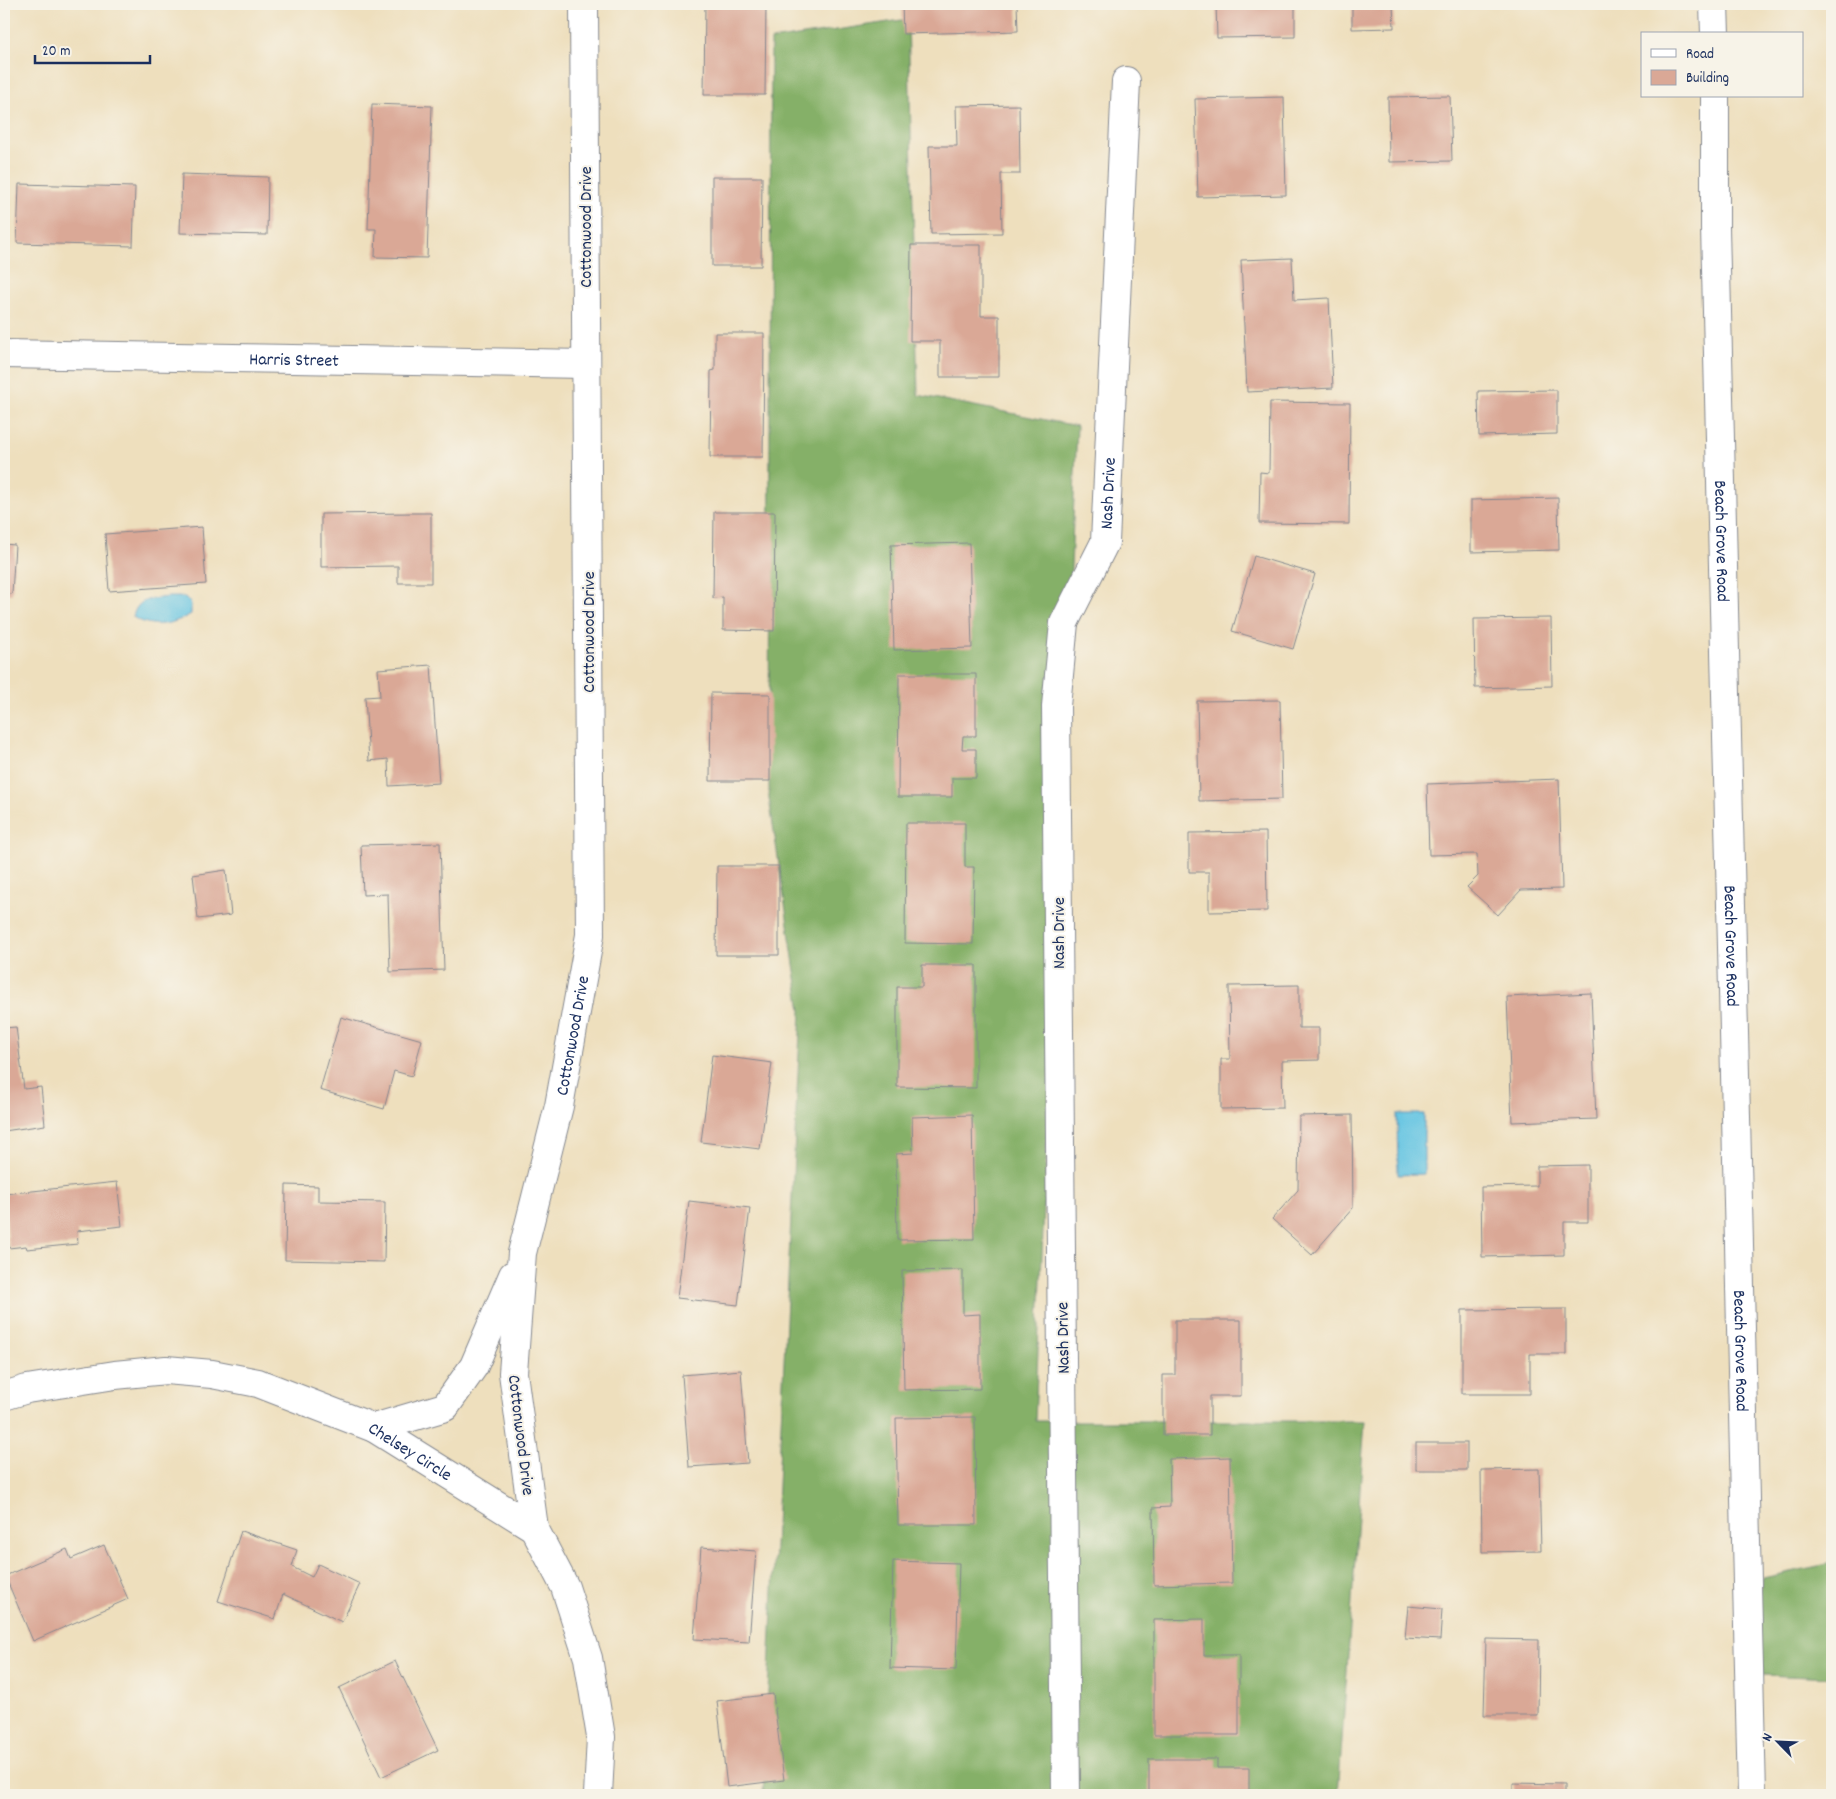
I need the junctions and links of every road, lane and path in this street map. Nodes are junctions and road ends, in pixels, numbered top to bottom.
1 (584, 4) edge
2 (1714, 4) edge
3 (1714, 32) edge
4 (1126, 81) dead end
5 (1715, 98) edge
6 (4, 354) edge
7 (585, 364) junction
8 (522, 1253) junction
9 (4, 1396) edge
10 (374, 1428) junction
11 (534, 1528) junction
12 (598, 1795) edge
13 (1066, 1795) edge
14 (1752, 1795) edge

1 - 7 street, Cottonwood Drive
2 - 3 street
4 - 13 street, Nash Drive
5 - 14 street, Beach Grove Road
6 - 7 street, Harris Street
7 - 8 street, Cottonwood Drive
8 - 10 street, Cottonwood Drive
8 - 11 street, Cottonwood Drive
9 - 10 street, Chelsey Circle
10 - 11 street, Chelsey Circle
11 - 12 street

